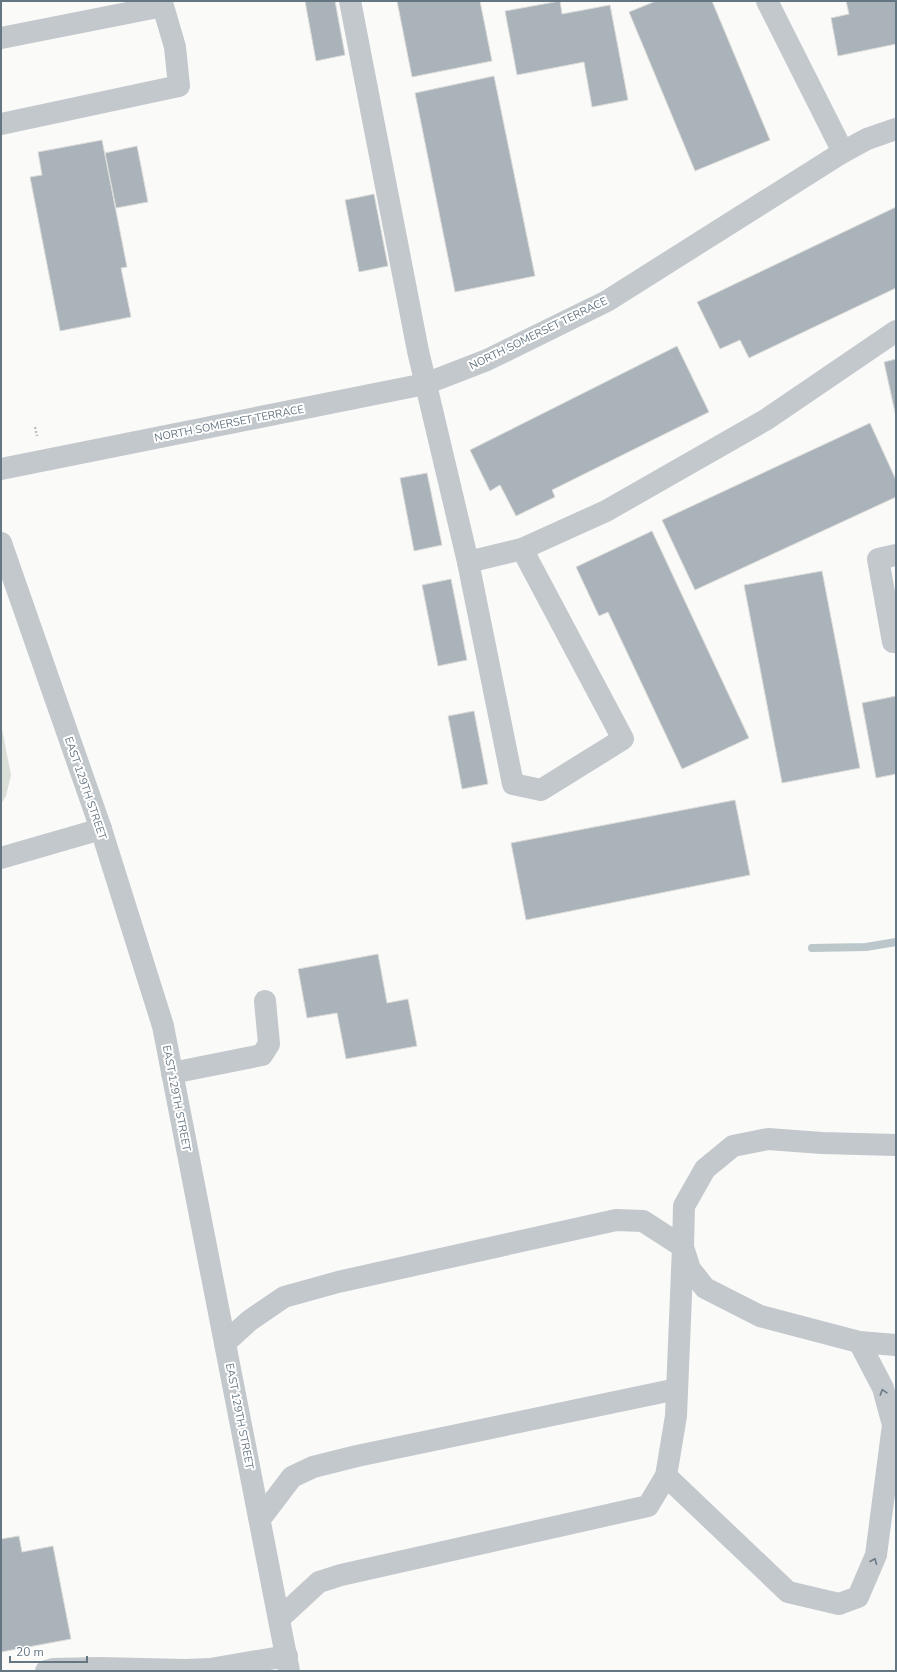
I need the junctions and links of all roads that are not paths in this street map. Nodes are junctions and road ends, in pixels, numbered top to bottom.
1 (350, 1) edge
2 (771, 3) edge
3 (1, 38) edge
4 (1, 124) edge
5 (896, 128) edge
6 (843, 152) junction
7 (896, 331) edge
8 (425, 384) junction
9 (1, 469) edge
10 (1, 543) edge
11 (522, 550) junction
12 (896, 555) edge
13 (468, 562) junction
14 (896, 642) edge
15 (101, 829) junction
16 (1, 858) edge
17 (265, 1001) dead end
18 (172, 1073) junction
19 (896, 1145) edge
20 (683, 1248) junction
21 (859, 1342) junction
22 (225, 1343) junction
23 (896, 1345) edge
24 (677, 1389) junction
25 (666, 1476) junction
26 (260, 1519) junction
27 (279, 1619) junction
28 (288, 1664) edge
29 (46, 1671) edge

1 - 8 street
2 - 6 street
3 - 4 street
5 - 6 street, NORTH SOMERSET TERRACE
6 - 8 street, NORTH SOMERSET TERRACE
7 - 11 street
8 - 9 street, NORTH SOMERSET TERRACE
8 - 13 street
10 - 15 street, EAST 129TH STREET
11 - 13 street
11 - 13 street
12 - 14 street
15 - 16 street
15 - 18 street, EAST 129TH STREET
17 - 18 street
18 - 22 street, EAST 129TH STREET
19 - 20 street
20 - 21 street
20 - 22 street
20 - 24 street
21 - 23 street
25 -> 21 street
22 - 26 street, EAST 129TH STREET
24 - 25 street
24 - 26 street
25 - 27 street
26 - 27 street, EAST 129TH STREET
27 - 28 street, EAST 129TH STREET
28 - 29 street

